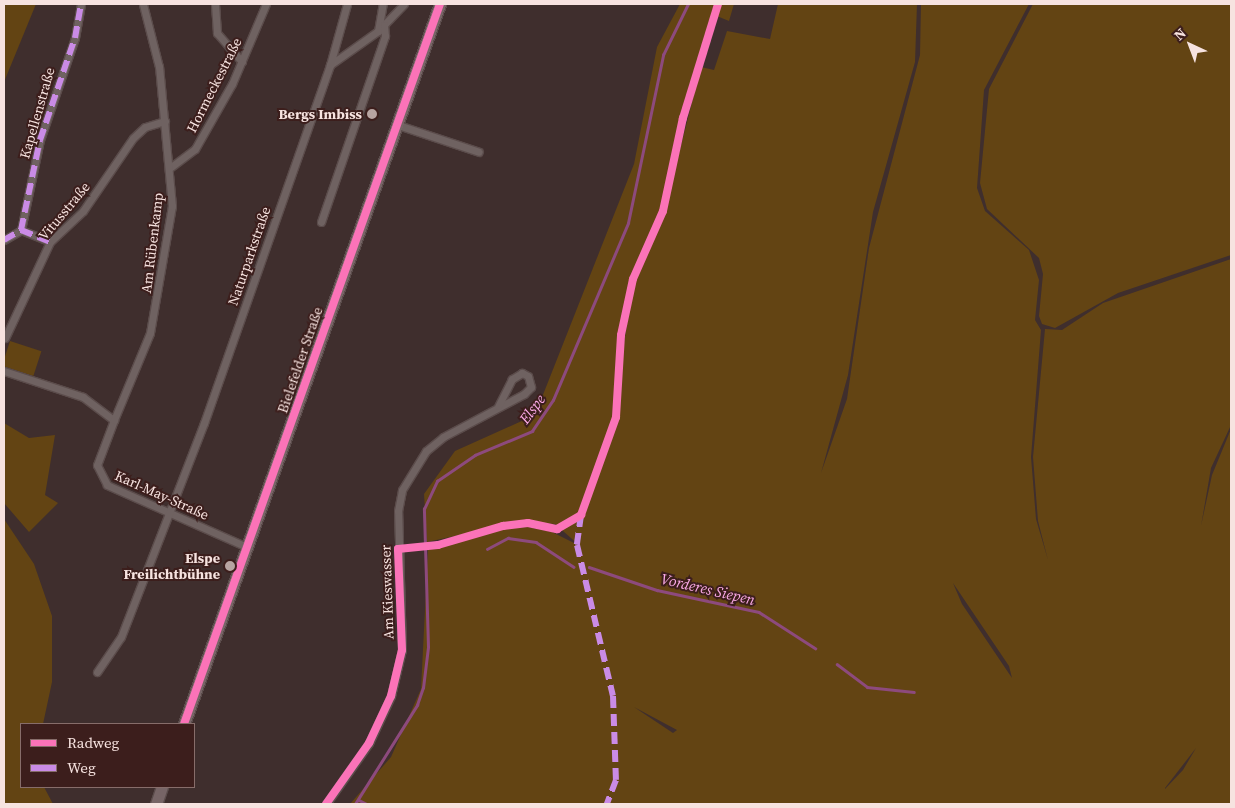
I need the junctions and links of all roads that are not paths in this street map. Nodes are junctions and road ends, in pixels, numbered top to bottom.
1 (81, 4) edge
2 (143, 4) edge
3 (215, 4) edge
4 (266, 4) edge
5 (346, 4) edge
6 (384, 4) edge
7 (404, 4) edge
8 (440, 4) edge
9 (384, 25) junction
10 (378, 31) junction
11 (242, 62) junction
12 (330, 65) junction
13 (166, 121) junction
14 (398, 125) junction
15 (479, 152) dead end
16 (171, 167) junction
17 (321, 222) dead end
18 (21, 230) junction
19 (4, 240) edge
20 (50, 242) junction
21 (5, 338) edge
22 (4, 371) edge
23 (498, 406) junction
24 (114, 420) junction
25 (169, 514) junction
26 (246, 547) junction
27 (97, 672) dead end
28 (184, 723) edge
29 (162, 788) edge
30 (156, 804) edge
31 (326, 804) edge

1 - 18 street, Kapellenstraße
2 - 13 street, Am Rübenkamp
3 - 11 street
4 - 11 street, Hormeckestraße
5 - 12 street, Naturparkstraße
6 - 10 street
7 - 9 street
8 - 14 main road, Bielefelder Straße
9 - 10 street
9 - 17 street
10 - 12 street
11 - 16 street, Hormeckestraße
12 - 25 street, Naturparkstraße
13 - 16 street, Am Rübenkamp
13 - 20 street, Vitusstraße
14 - 15 street
14 - 26 main road, Bielefelder Straße
16 - 24 street, Am Rübenkamp
18 - 19 street
18 - 20 street
20 - 21 street, Vitusstraße
22 - 24 street
23 - 23 street, Am Kieswasser
23 - 31 street, Am Kieswasser
24 - 25 street, Karl-May-Straße
25 - 26 street, Karl-May-Straße
25 - 27 street, Naturparkstraße
26 - 28 main road, Bielefelder Straße
29 - 30 main road

